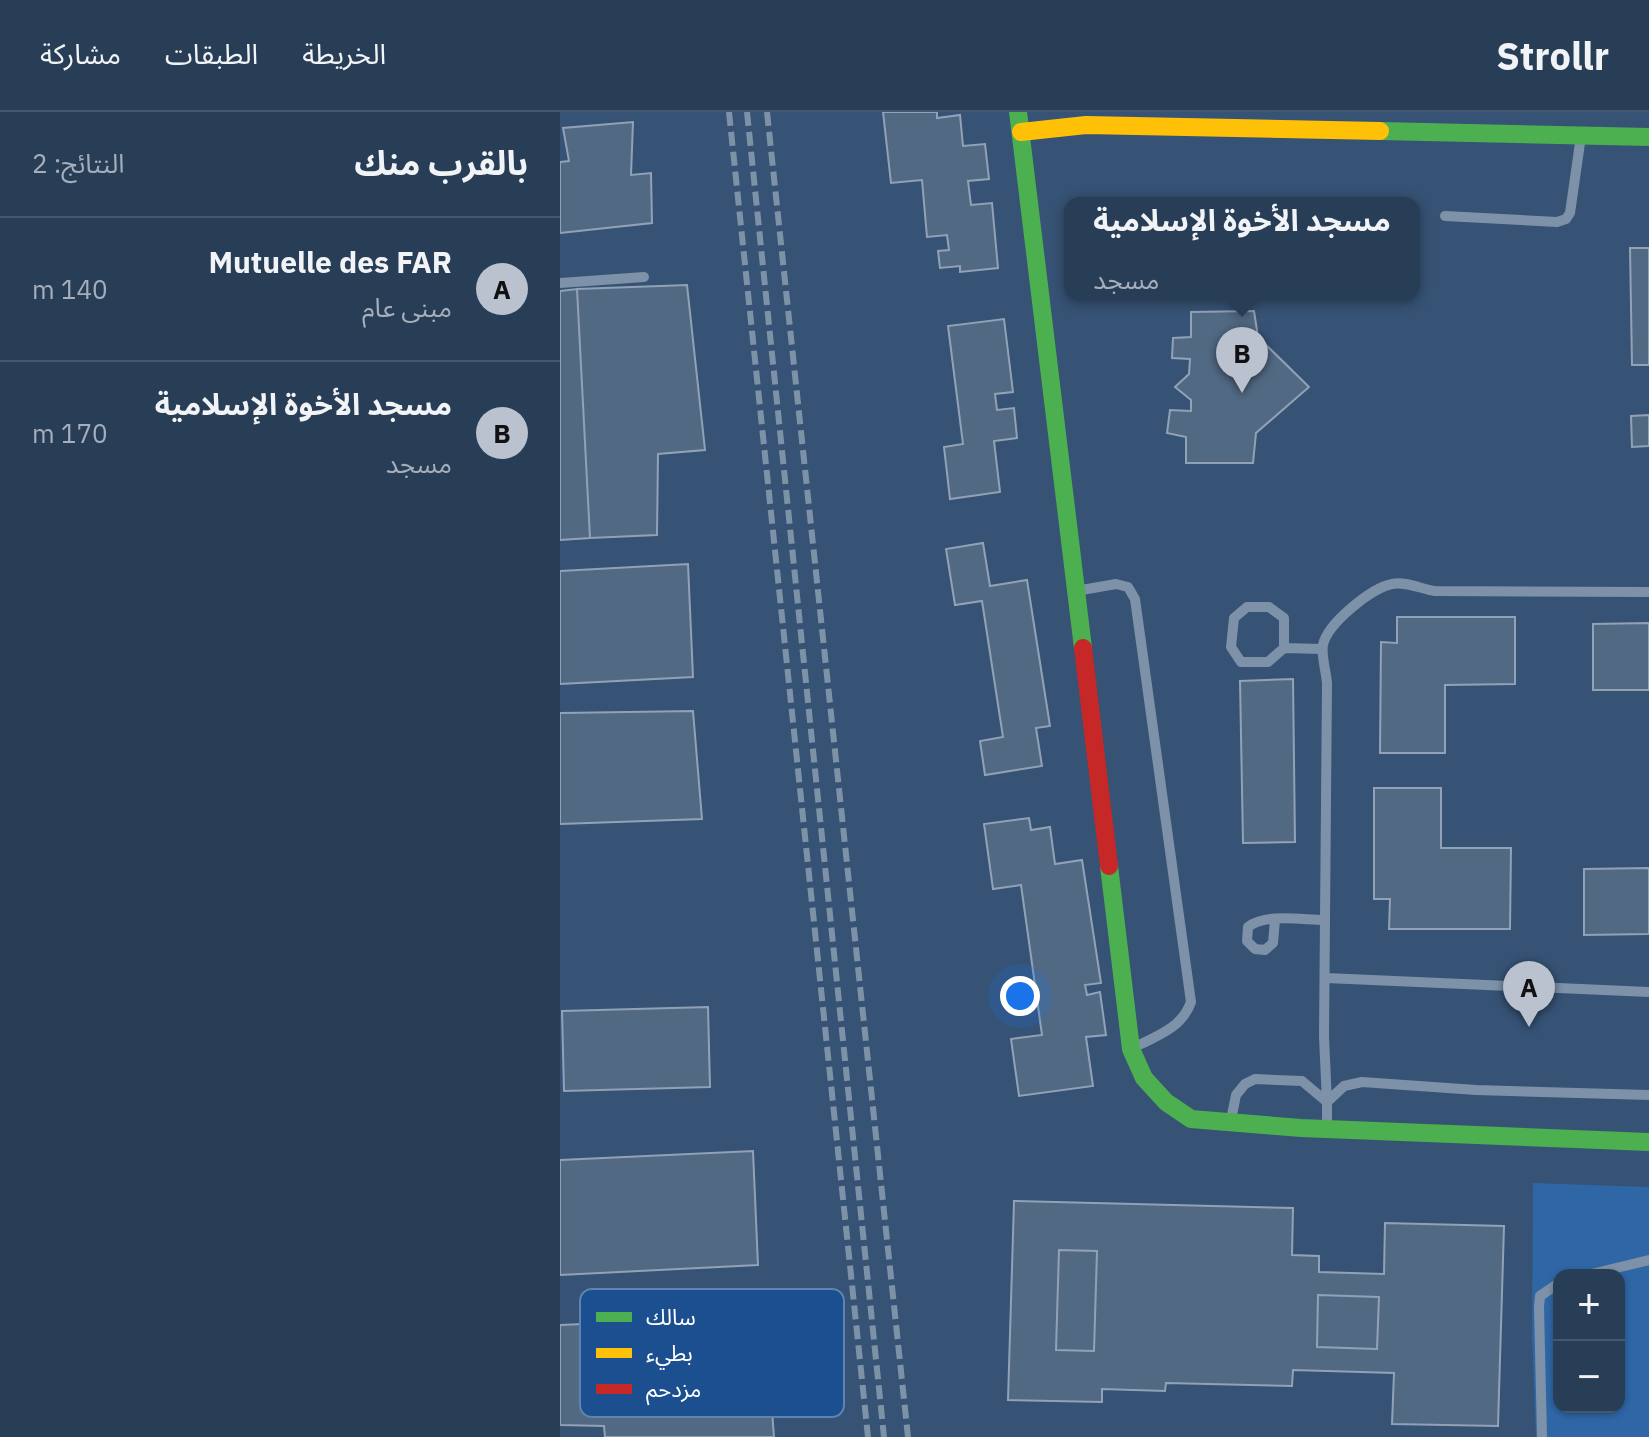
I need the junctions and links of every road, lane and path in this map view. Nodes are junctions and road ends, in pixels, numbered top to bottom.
1 (1018, 112) edge
2 (1085, 119) edge
3 (1021, 132) junction
4 (1581, 136) junction
5 (1649, 137) edge
6 (1445, 216) dead end
7 (644, 277) dead end
8 (560, 283) edge
9 (1076, 591) junction
10 (1649, 592) edge
11 (1284, 648) junction
12 (1322, 649) junction
13 (1275, 920) dead end
14 (1325, 920) junction
15 (1326, 978) junction
16 (1649, 992) edge
17 (1131, 1049) junction
18 (1649, 1095) edge
19 (1327, 1102) junction
20 (1231, 1122) junction
21 (1326, 1129) junction
22 (1649, 1142) edge
23 (1649, 1260) edge
24 (1612, 1269) edge
25 (1553, 1287) edge
26 (1542, 1437) edge

1 - 3 street
2 - 3 street
2 - 4 street
3 - 9 street
4 - 5 street
4 - 6 lane
7 - 8 lane
9 - 17 street
9 - 17 lane
10 - 12 lane
11 - 11 lane
11 - 12 lane
12 - 14 lane
13 - 14 lane
14 - 15 lane
15 - 16 lane
15 - 19 lane
17 - 20 street
18 - 19 lane
19 - 20 lane
19 - 21 lane
20 - 21 street
21 - 22 street
23 - 24 lane
25 - 26 lane

